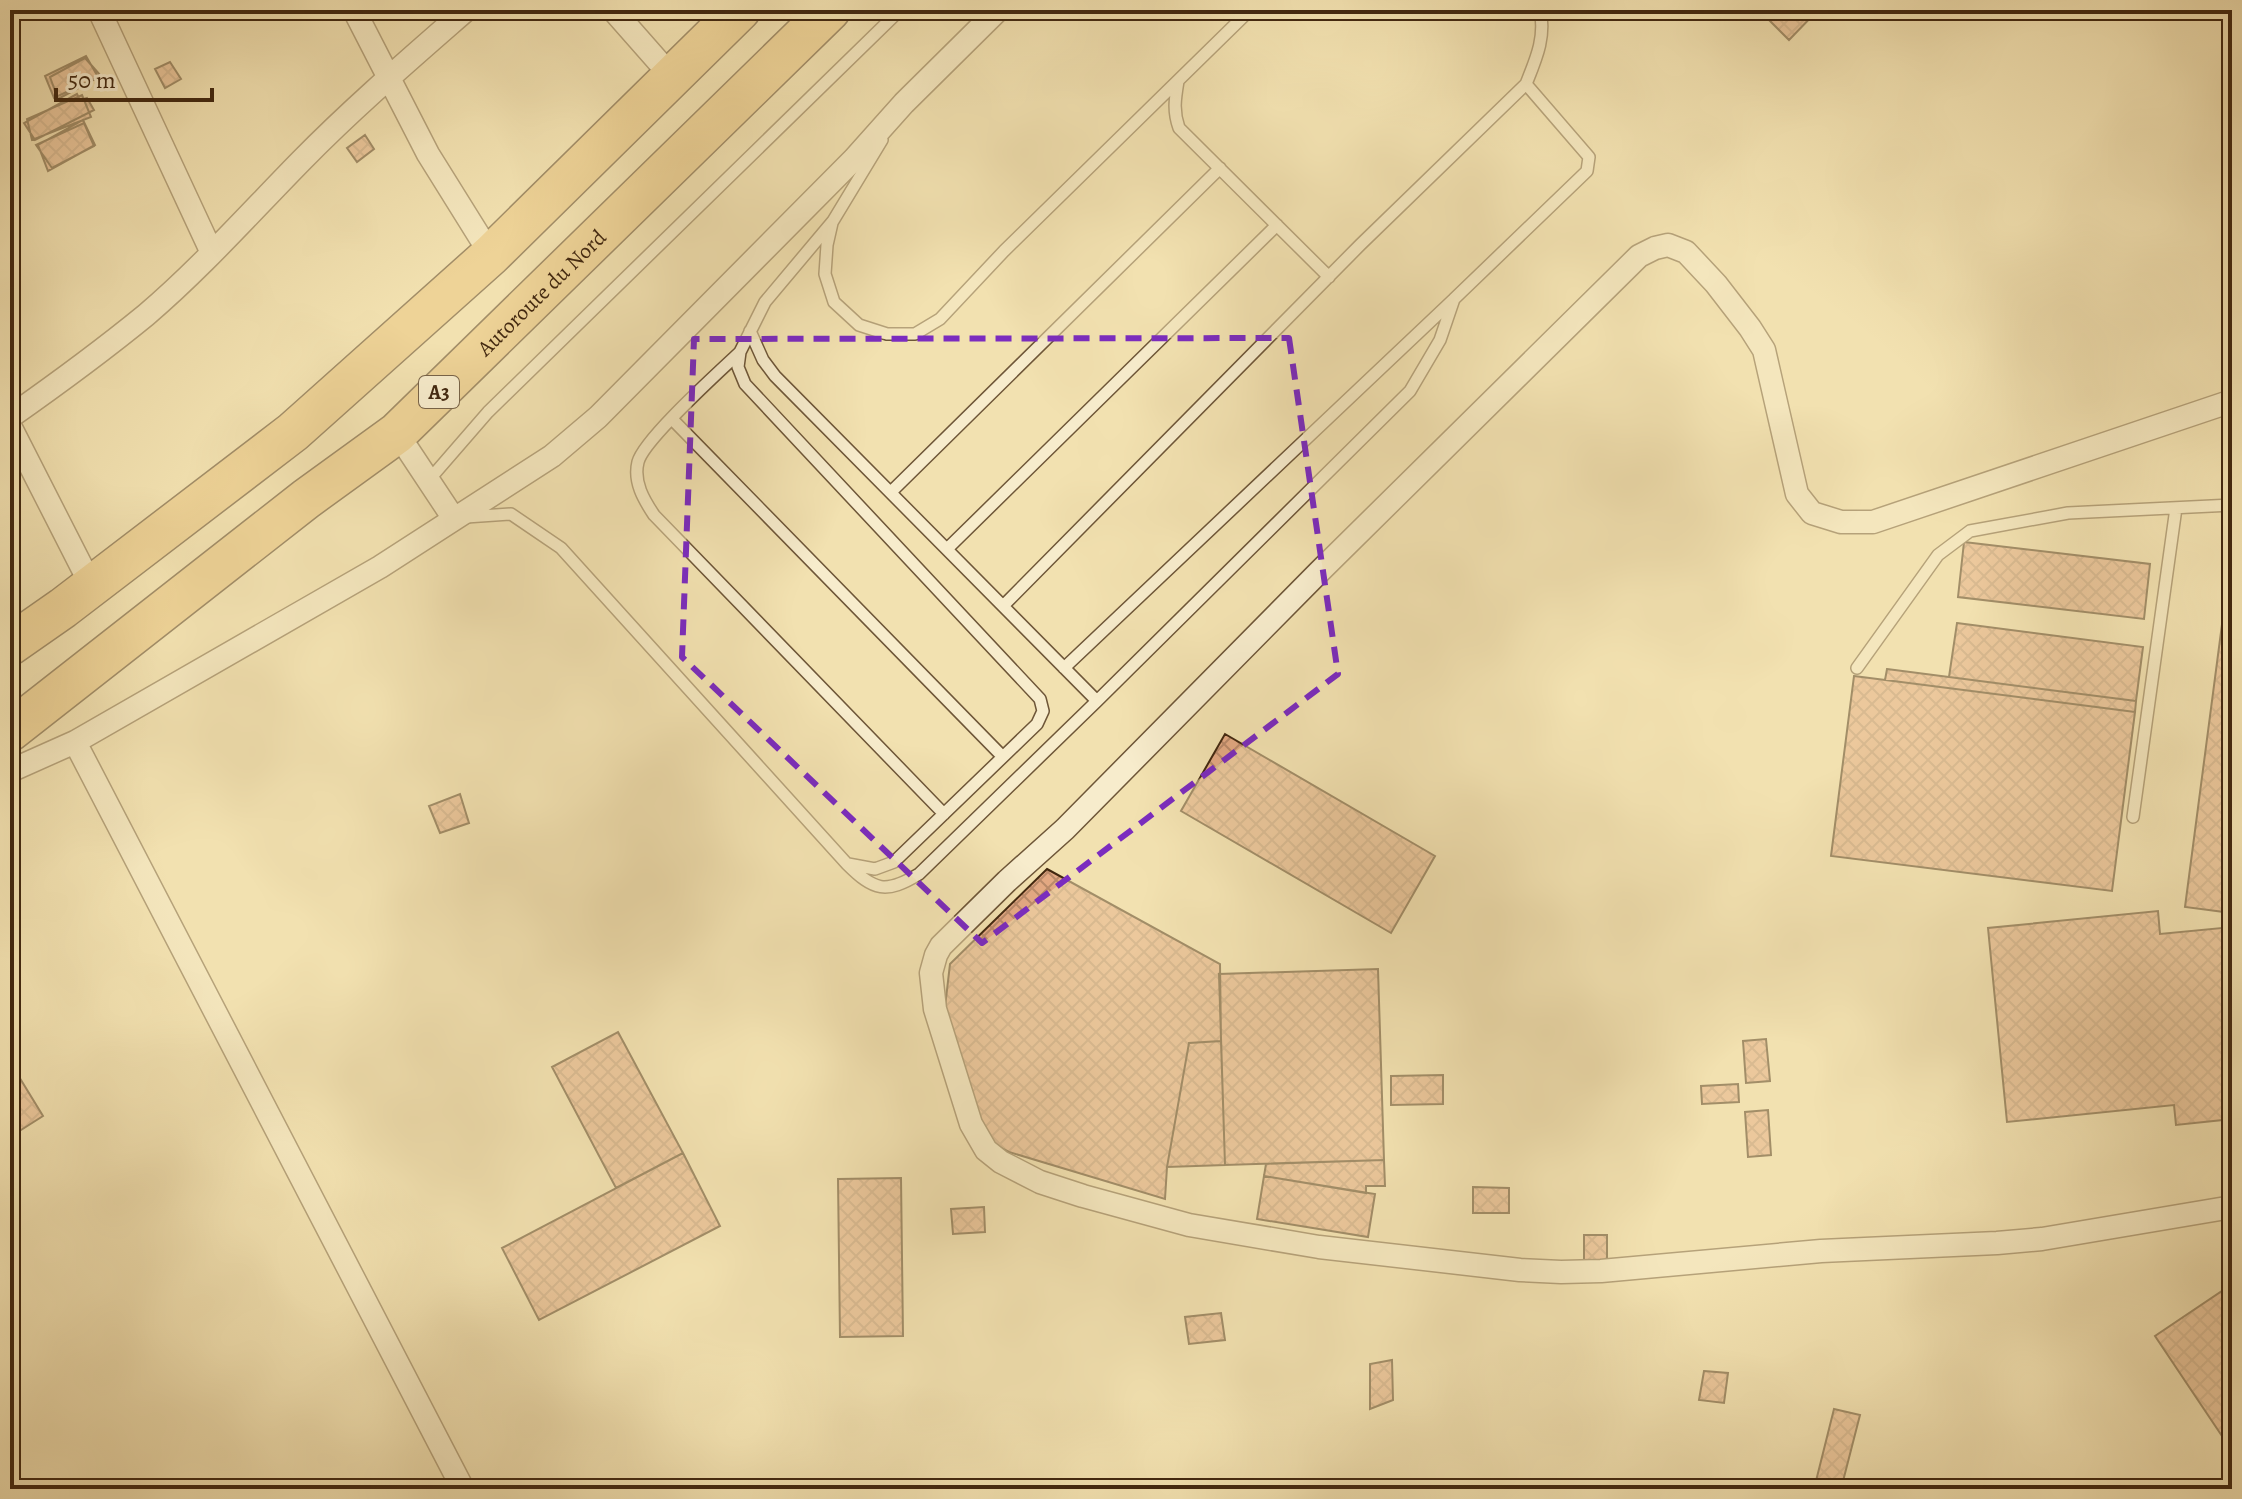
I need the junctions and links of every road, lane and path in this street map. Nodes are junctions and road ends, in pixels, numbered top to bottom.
1 (99, 10) edge
2 (354, 10) edge
3 (466, 10) edge
4 (613, 10) edge
5 (740, 10) edge
6 (830, 10) edge
7 (900, 10) edge
8 (998, 10) edge
9 (1250, 10) edge
10 (1540, 10) edge
11 (672, 77) junction
12 (389, 78) junction
13 (1178, 81) junction
14 (1526, 84) junction
15 (904, 103) junction
16 (1220, 168) junction
17 (833, 221) junction
18 (1277, 225) junction
19 (212, 253) junction
20 (491, 255) junction
21 (1329, 277) junction
22 (1454, 299) junction
23 (750, 331) junction
24 (740, 352) junction
25 (2232, 401) edge
26 (10, 417) edge
27 (672, 419) junction
28 (10, 426) edge
29 (397, 433) junction
30 (429, 480) junction
31 (891, 492) junction
32 (2232, 505) edge
33 (2176, 508) junction
34 (454, 519) junction
35 (947, 549) junction
36 (92, 587) junction
37 (1003, 606) junction
38 (10, 645) edge
39 (1064, 668) junction
40 (1857, 668) dead end
41 (1097, 701) junction
42 (10, 731) edge
43 (75, 742) junction
44 (1002, 756) junction
45 (10, 771) edge
46 (944, 814) junction
47 (2133, 817) dead end
48 (847, 864) junction
49 (2232, 1207) edge
50 (463, 1489) edge

1 - 19 street
2 - 12 street
3 - 12 street
4 - 11 street
5 - 11 highway
6 - 29 highway, Autoroute du Nord / A3
7 - 30 lane
8 - 15 street
9 - 13 lane
10 - 14 lane
11 - 20 highway
12 - 19 street
12 - 20 street
13 - 16 lane
13 - 17 lane
14 - 21 lane
14 - 22 lane
15 - 17 lane
15 - 34 street
16 - 18 lane
16 - 31 lane
17 - 23 lane
18 - 21 lane
18 - 35 lane
19 - 26 street
20 - 36 highway
21 - 37 lane
22 - 39 lane
22 - 41 lane
23 - 24 lane
23 - 31 lane
24 - 27 lane
24 - 44 lane
25 - 49 street
27 - 44 lane
27 - 46 lane
28 - 36 street
29 - 30 street
29 - 42 highway, Autoroute du Nord / A3
30 - 34 street
31 - 35 lane
32 - 33 lane
33 - 40 lane
33 - 47 lane
34 - 43 street
34 - 48 lane
35 - 37 lane
36 - 38 highway
37 - 39 lane
39 - 41 lane
41 - 48 lane
43 - 45 street
43 - 50 street
44 - 46 lane
46 - 48 lane

